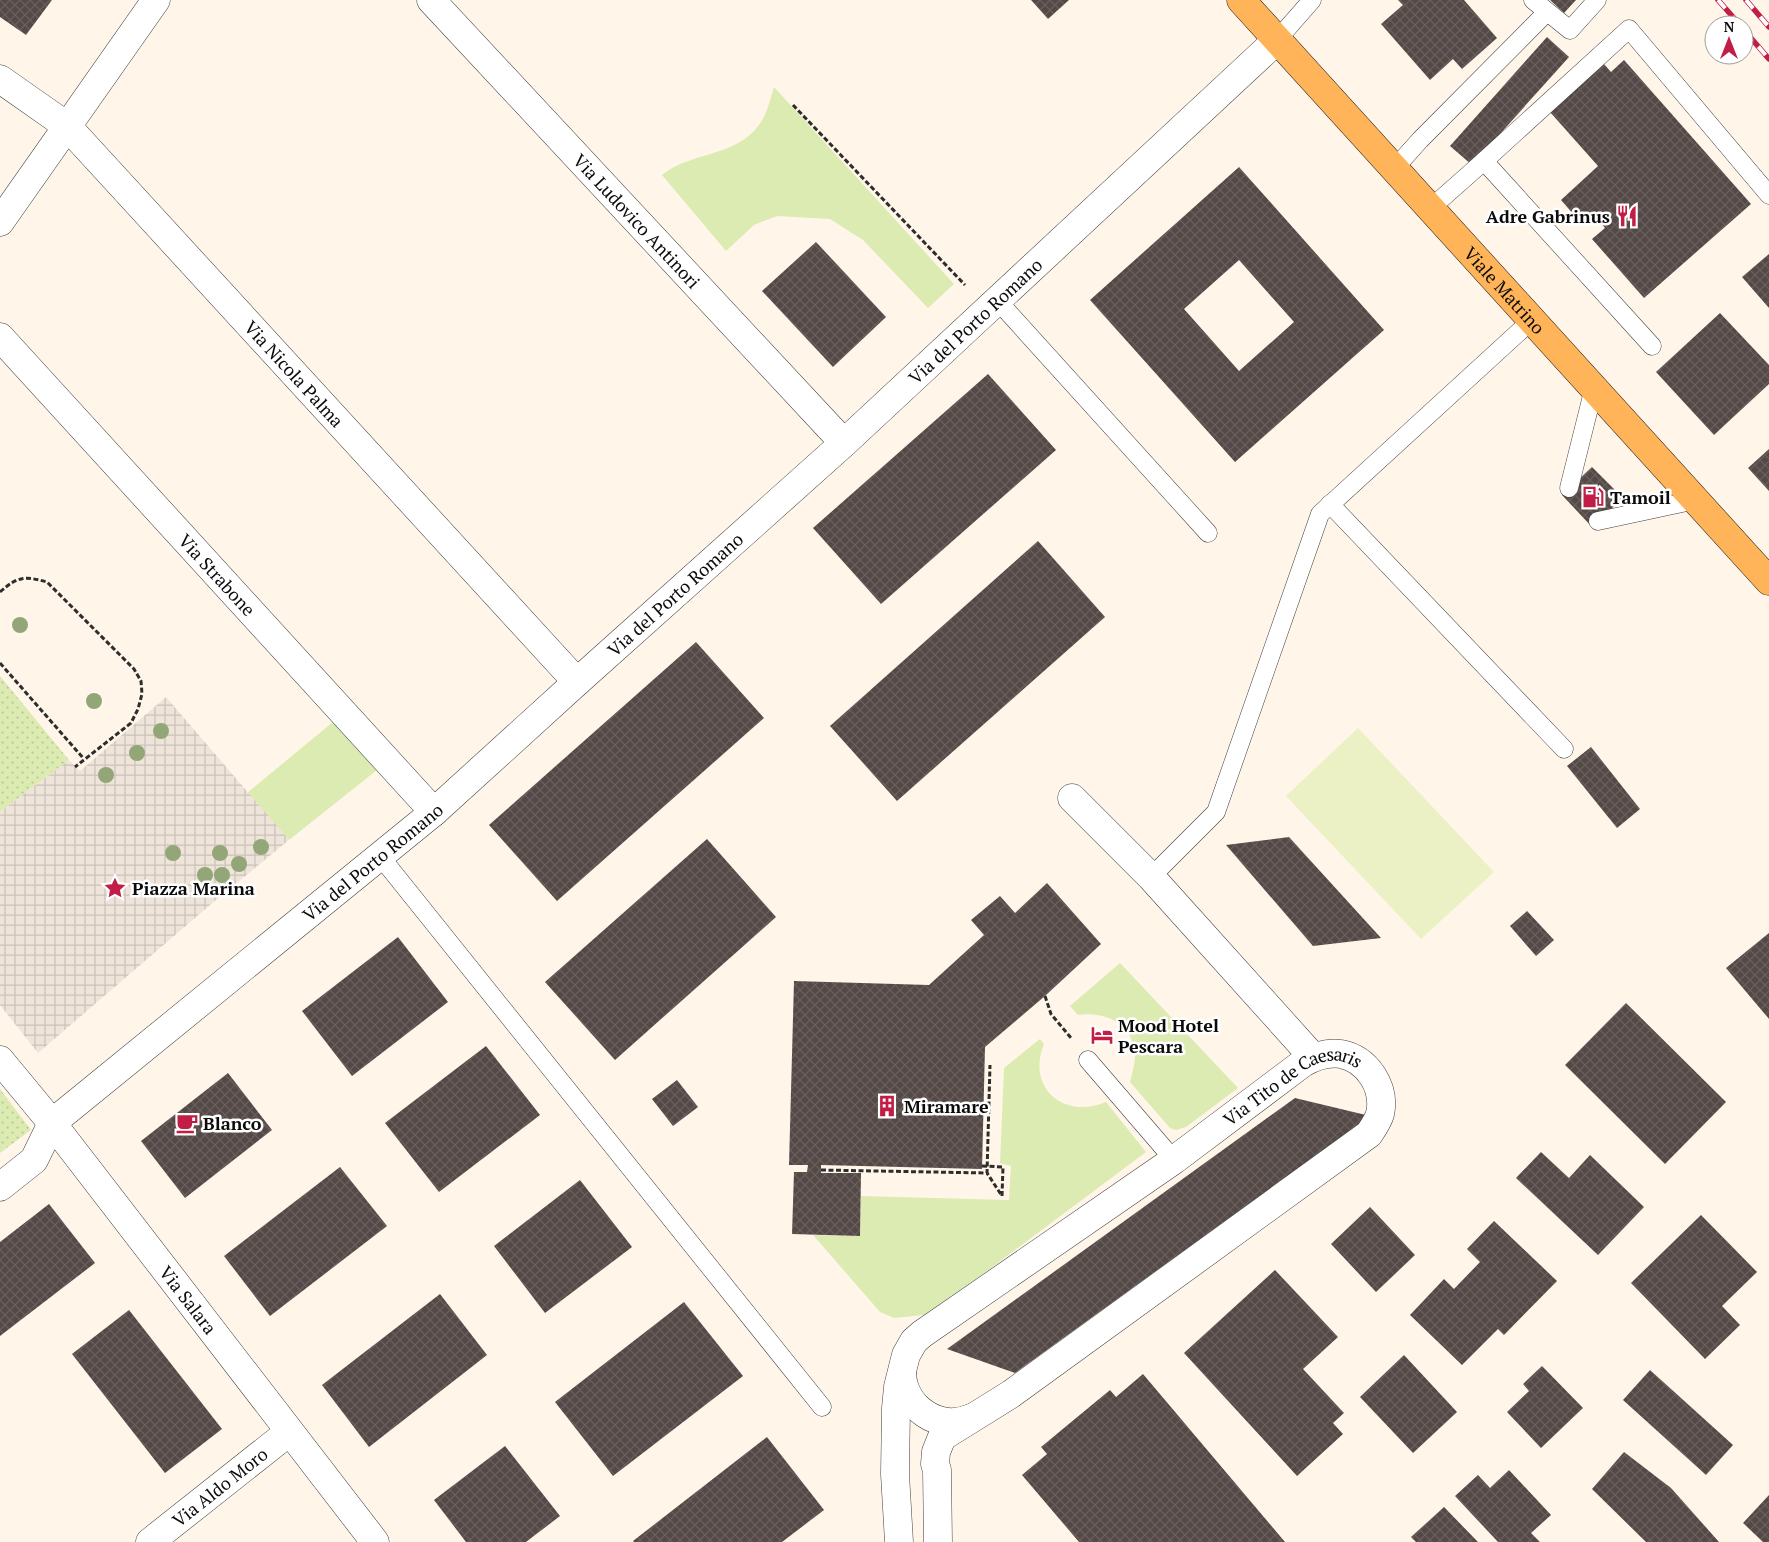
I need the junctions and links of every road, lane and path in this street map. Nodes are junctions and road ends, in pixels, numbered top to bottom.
1 (156, 0) edge
2 (431, 0) edge
3 (1241, 0) edge
4 (1312, 0) edge
5 (1533, 0) edge
6 (1597, 0) edge
7 (1547, 12) junction
8 (1277, 40) junction
9 (0, 79) edge
10 (793, 105) dead end
11 (67, 126) junction
12 (1484, 161) junction
13 (1394, 169) junction
14 (1769, 196) edge
15 (1430, 208) junction
16 (0, 222) edge
17 (970, 290) dead end
18 (997, 300) junction
19 (1532, 320) junction
20 (0, 337) edge
21 (1652, 346) dead end
22 (1594, 388) junction
23 (844, 443) junction
24 (1569, 488) dead end
25 (1696, 500) junction
26 (1330, 504) junction
27 (1598, 521) dead end
28 (1208, 533) dead end
29 (1769, 580) edge
30 (0, 592) edge
31 (0, 664) edge
32 (577, 682) junction
33 (1564, 749) dead end
34 (84, 759) junction
35 (75, 767) dead end
36 (1072, 798) dead end
37 (434, 812) junction
38 (380, 856) junction
39 (1151, 877) junction
40 (1045, 996) dead end
41 (1051, 1014) dead end
42 (1313, 1057) junction
43 (0, 1060) edge
44 (1088, 1060) dead end
45 (990, 1065) dead end
46 (52, 1123) junction
47 (1174, 1160) junction
48 (982, 1166) dead end
49 (821, 1170) dead end
50 (987, 1173) junction
51 (0, 1187) edge
52 (902, 1370) junction
53 (822, 1407) dead end
54 (977, 1415) junction
55 (289, 1432) junction
56 (935, 1464) junction
57 (896, 1466) junction
58 (150, 1542) edge
59 (375, 1542) edge
60 (899, 1542) edge
61 (938, 1542) edge

1 - 11 street
2 - 23 street, Via Ludovico Antinori
3 - 8 main road, Viale Matrino
4 - 8 lane
5 - 7 lane
6 - 7 lane
7 - 13 lane
8 - 13 main road, Viale Matrino
8 - 18 street, Via del Porto Romano
9 - 11 street, Via Nicola Palma
10 - 17 path
11 - 16 street
11 - 32 street, Via Nicola Palma
12 - 14 lane
12 - 15 lane
12 - 21 lane
13 - 15 main road, Viale Matrino
15 - 19 main road, Viale Matrino
18 - 23 street, Via del Porto Romano
18 - 28 lane
19 - 22 main road, Viale Matrino
19 - 26 lane
20 - 37 street, Via Strabone
22 - 24 lane
22 - 25 main road, Viale Matrino
23 - 32 street, Via del Porto Romano
25 - 27 lane
25 - 29 main road, Viale Matrino
26 - 33 lane
26 - 39 lane
30 - 34 path
31 - 34 path
32 - 37 street, Via del Porto Romano
34 - 35 path
36 - 39 street
37 - 38 street, Via del Porto Romano
38 - 46 street, Via del Porto Romano
38 - 53 lane
39 - 42 street
40 - 41 path
42 - 47 street, Via Tito de Caesaris
42 - 54 street, Via Tito de Caesaris
43 - 46 street, Via Salara
44 - 47 lane
45 - 50 path
46 - 51 street
46 - 55 street, Via Salara
47 - 52 street, Via Tito de Caesaris
48 - 50 path, bridge
49 - 50 path
52 - 54 street, Via Tito de Caesaris
52 - 57 street, Via Tito de Caesaris
54 - 56 street, Via Tito de Caesaris
55 - 58 street, Via Aldo Moro
55 - 59 street, Via Salara
56 - 57 street
56 - 61 street, Via Tito de Caesaris
57 - 60 street, Via Tito de Caesaris

